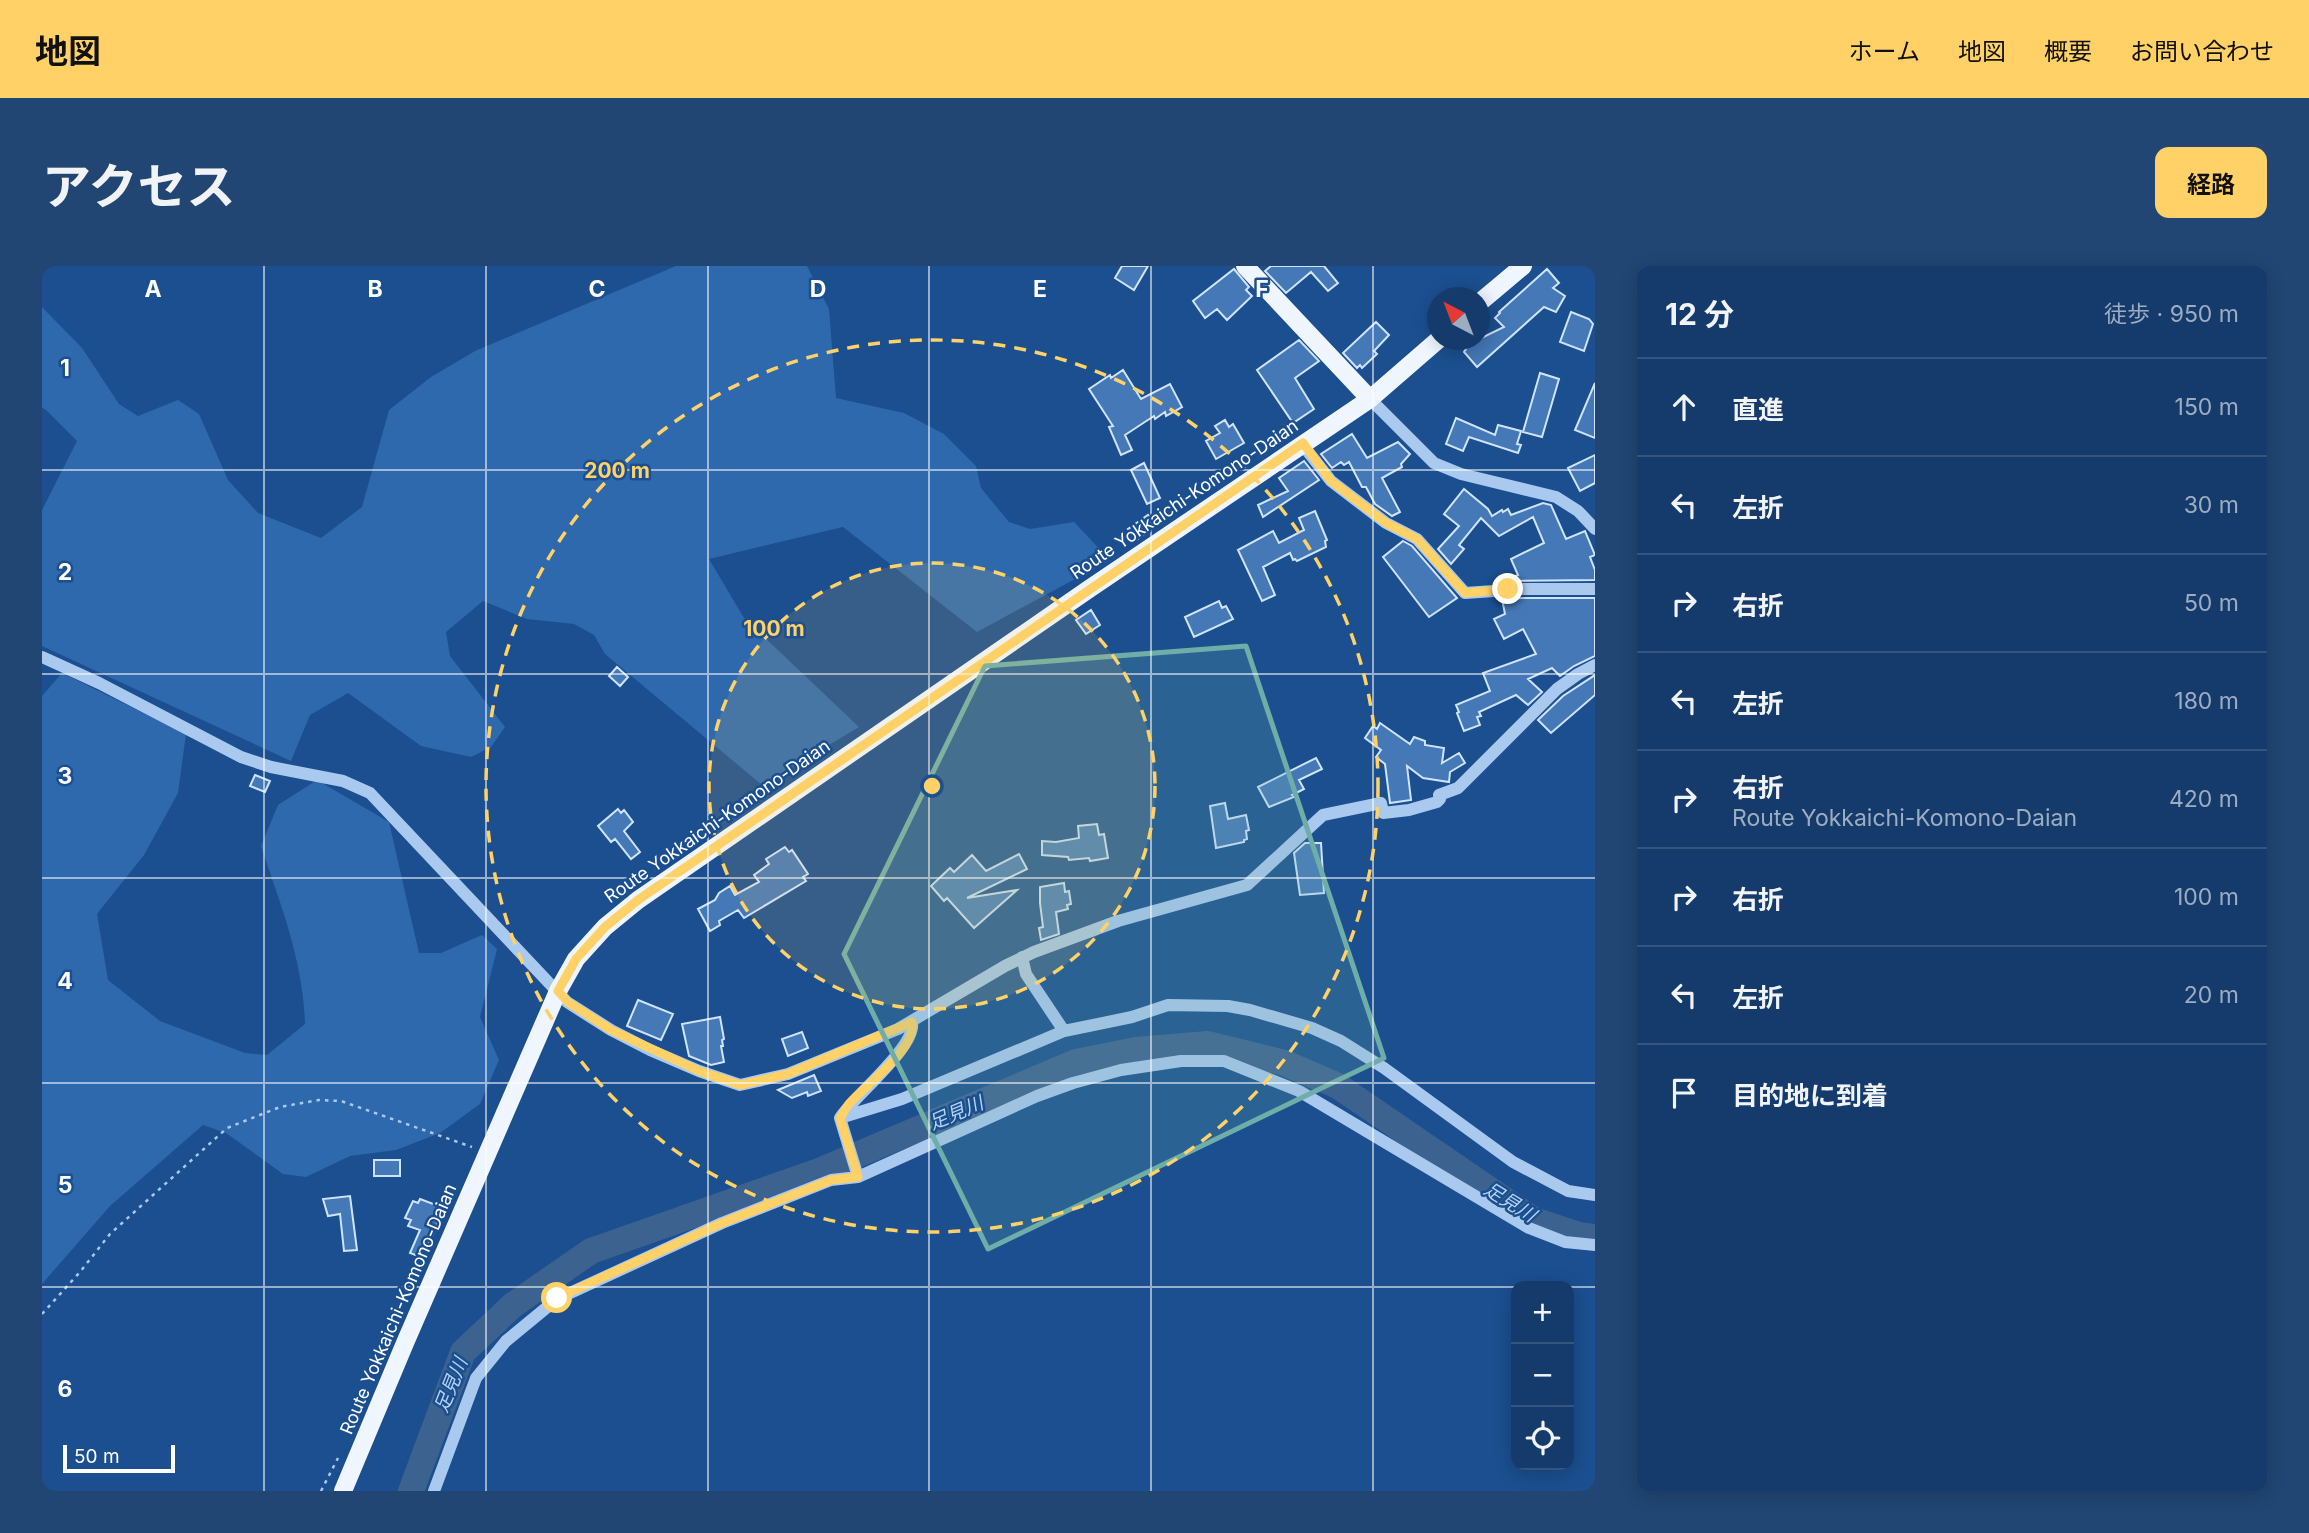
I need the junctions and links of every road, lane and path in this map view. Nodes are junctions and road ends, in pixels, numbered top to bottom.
1 (1245, 266) edge
2 (1523, 266) edge
3 (1490, 294) edge
4 (1427, 350) edge
5 (1370, 399) junction
6 (1303, 443) junction
7 (1595, 529) edge
8 (1595, 589) edge
9 (42, 657) edge
10 (1595, 665) edge
11 (1022, 957) junction
12 (558, 991) junction
13 (912, 1022) junction
14 (1064, 1031) junction
15 (840, 1118) junction
16 (488, 1153) junction
17 (858, 1177) junction
18 (1595, 1195) edge
19 (1595, 1245) edge
20 (42, 1314) edge
21 (343, 1491) edge
22 (435, 1491) edge

1 - 5 main road
2 - 3 main road
4 - 5 main road, Route Yokkaichi-Komono-Daian
5 - 6 main road, Route Yokkaichi-Komono-Daian
5 - 7 street
6 - 8 street
6 - 12 main road, Route Yokkaichi-Komono-Daian
9 - 12 street
10 - 11 street
11 - 13 street
11 - 14 street
12 - 13 street
12 - 16 main road, Route Yokkaichi-Komono-Daian
13 - 15 street
14 - 15 street
14 - 18 street
15 - 17 street
16 - 20 path
16 - 21 main road, Route Yokkaichi-Komono-Daian
17 - 19 street
17 - 22 street

